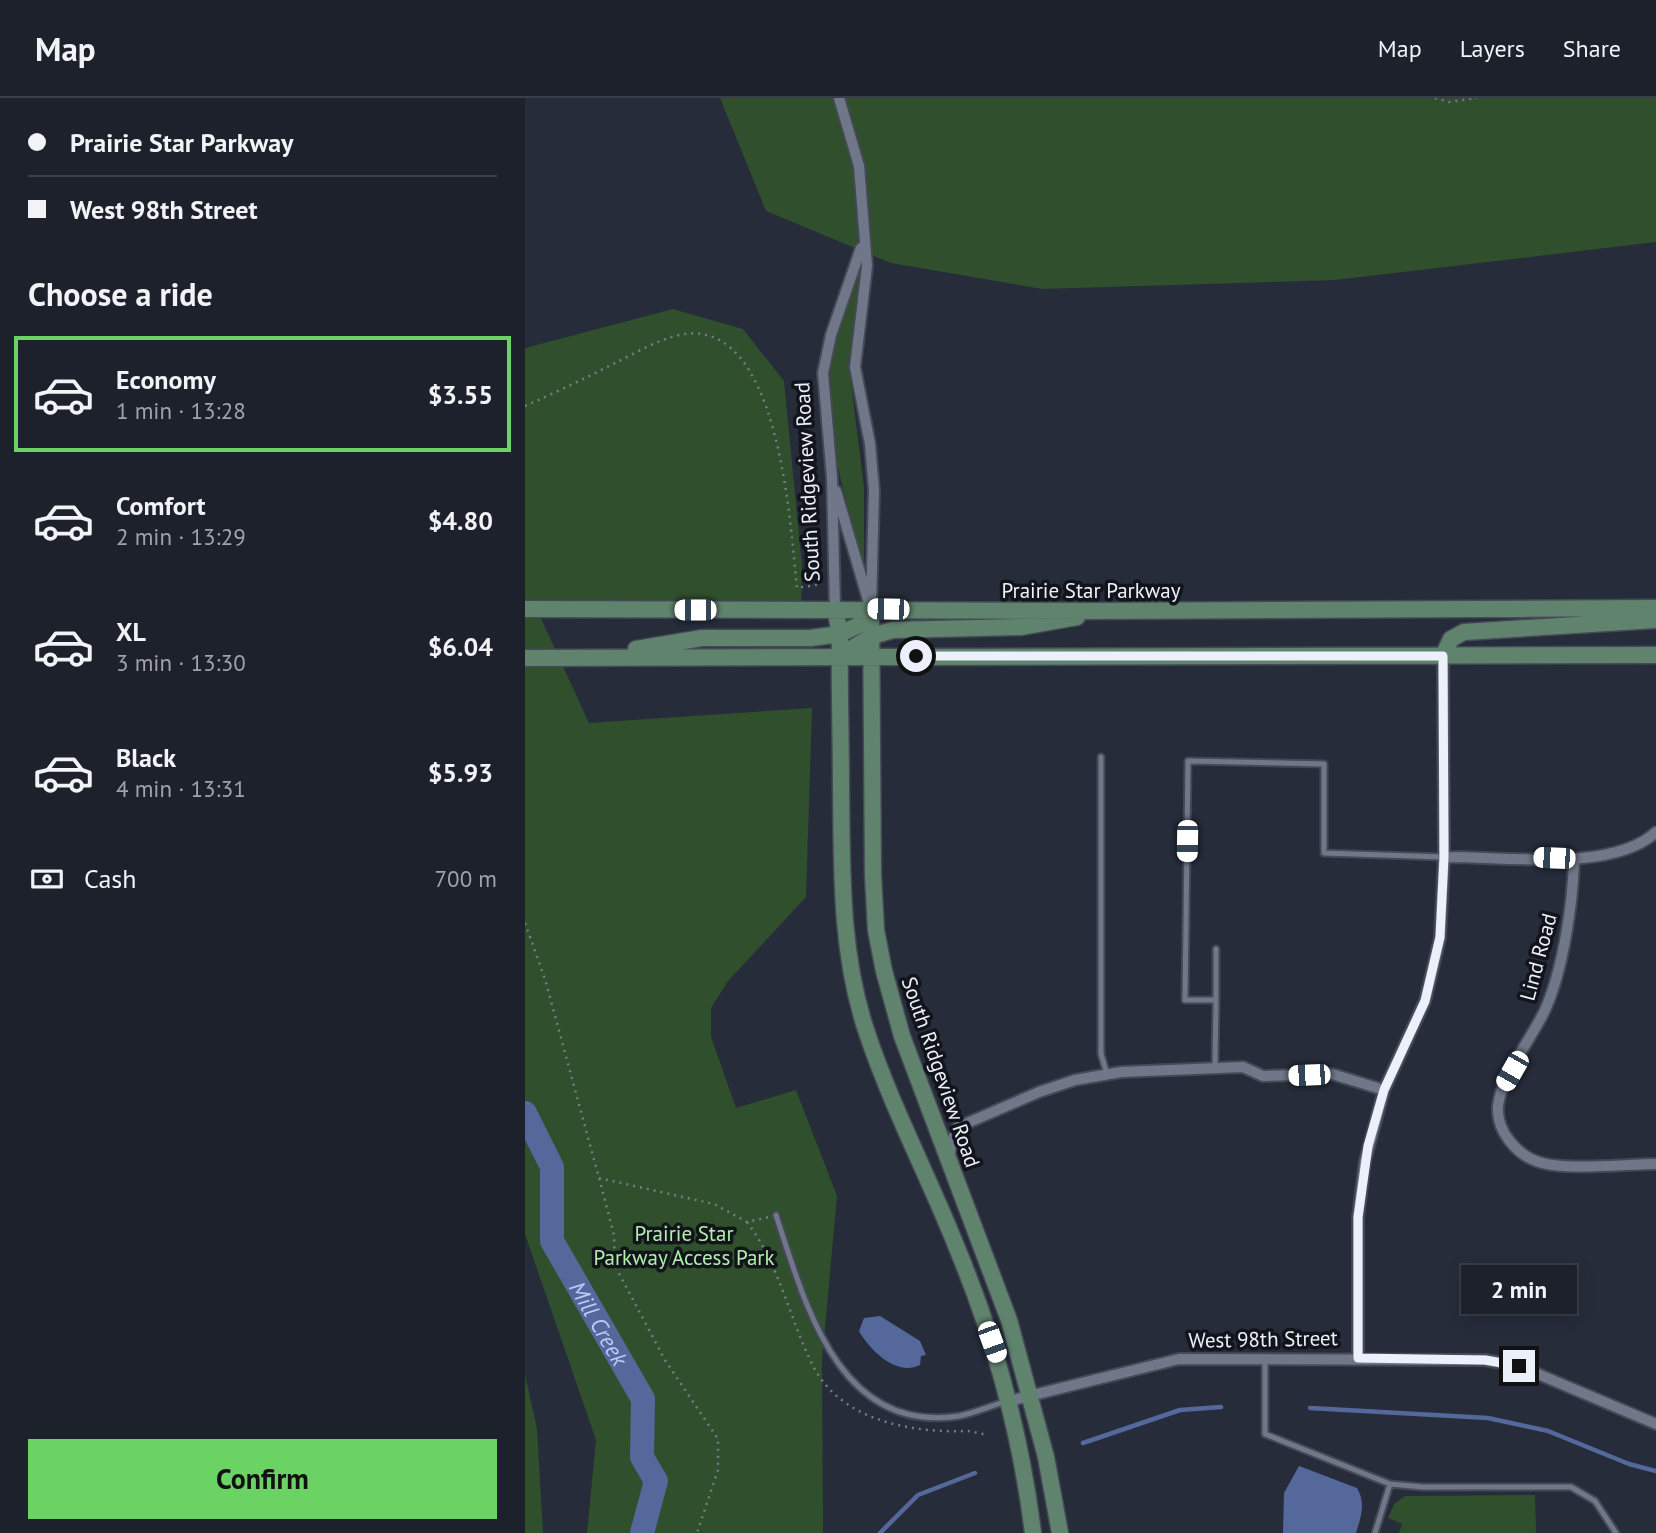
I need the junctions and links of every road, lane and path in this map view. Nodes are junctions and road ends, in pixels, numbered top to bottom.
1 (839, 98) edge
2 (1435, 98) edge
3 (1477, 98) edge
4 (864, 232) junction
5 (525, 406) edge
6 (832, 478) junction
7 (820, 584) dead end
8 (1656, 608) edge
9 (531, 609) edge
10 (835, 609) junction
11 (871, 609) junction
12 (1093, 611) junction
13 (1656, 620) edge
14 (840, 634) junction
15 (879, 634) junction
16 (1656, 655) edge
17 (839, 656) junction
18 (873, 656) junction
19 (916, 656) junction
20 (1443, 656) junction
21 (611, 657) junction
22 (525, 658) edge
23 (1101, 757) dead end
24 (1656, 832) edge
25 (1444, 857) junction
26 (1574, 859) junction
27 (525, 923) edge
28 (1216, 948) dead end
29 (1216, 1000) junction
30 (1215, 1066) junction
31 (1107, 1074) junction
32 (1384, 1090) junction
33 (932, 1115) junction
34 (958, 1127) junction
35 (950, 1164) junction
36 (1656, 1164) edge
37 (599, 1178) junction
38 (776, 1214) joint
39 (1358, 1358) junction
40 (1265, 1359) junction
41 (1029, 1394) junction
42 (1009, 1401) junction
43 (1656, 1424) edge
44 (1391, 1484) junction
45 (697, 1533) edge
46 (1033, 1533) edge
47 (1060, 1533) edge
48 (1375, 1533) edge
49 (1616, 1533) edge

1 - 4 street
2 - 3 path
4 - 6 street, South Ridgeview Road
4 - 11 street, South Ridgeview Road
5 - 7 path
6 - 10 street, South Ridgeview Road
6 - 11 street
8 - 12 main road, Prairie Star Parkway
9 - 10 main road, Prairie Star Parkway
10 - 11 main road, Prairie Star Parkway
10 - 14 main road, South Ridgeview Road
11 - 12 main road, Prairie Star Parkway
11 - 14 main road
11 - 15 main road, South Ridgeview Road
12 - 15 main road
13 - 20 main road
14 - 17 main road, South Ridgeview Road
14 - 21 main road
15 - 17 main road
15 - 18 main road, South Ridgeview Road
15 - 19 main road
16 - 20 main road
17 - 18 main road
17 - 21 main road
17 - 42 main road, South Ridgeview Road
18 - 19 main road
18 - 33 main road, South Ridgeview Road
19 - 20 main road
20 - 25 street
21 - 22 main road
23 - 31 lane
24 - 26 street
25 - 26 street
25 - 29 lane
25 - 32 street
26 - 36 street, Lind Road
27 - 37 path
28 - 29 lane
29 - 30 lane
30 - 31 street
30 - 32 street
31 - 34 street
32 - 39 street
33 - 34 street
33 - 35 main road, South Ridgeview Road
34 - 35 street
35 - 41 main road, South Ridgeview Road
37 - 38 path
37 - 45 path
38 - 42 lane
39 - 40 street, West 98th Street
39 - 43 street, West 98th Street
40 - 41 street, West 98th Street
40 - 44 lane
41 - 42 street, West 98th Street
41 - 47 main road, South Ridgeview Road
42 - 46 main road, South Ridgeview Road
44 - 48 lane
44 - 49 lane

